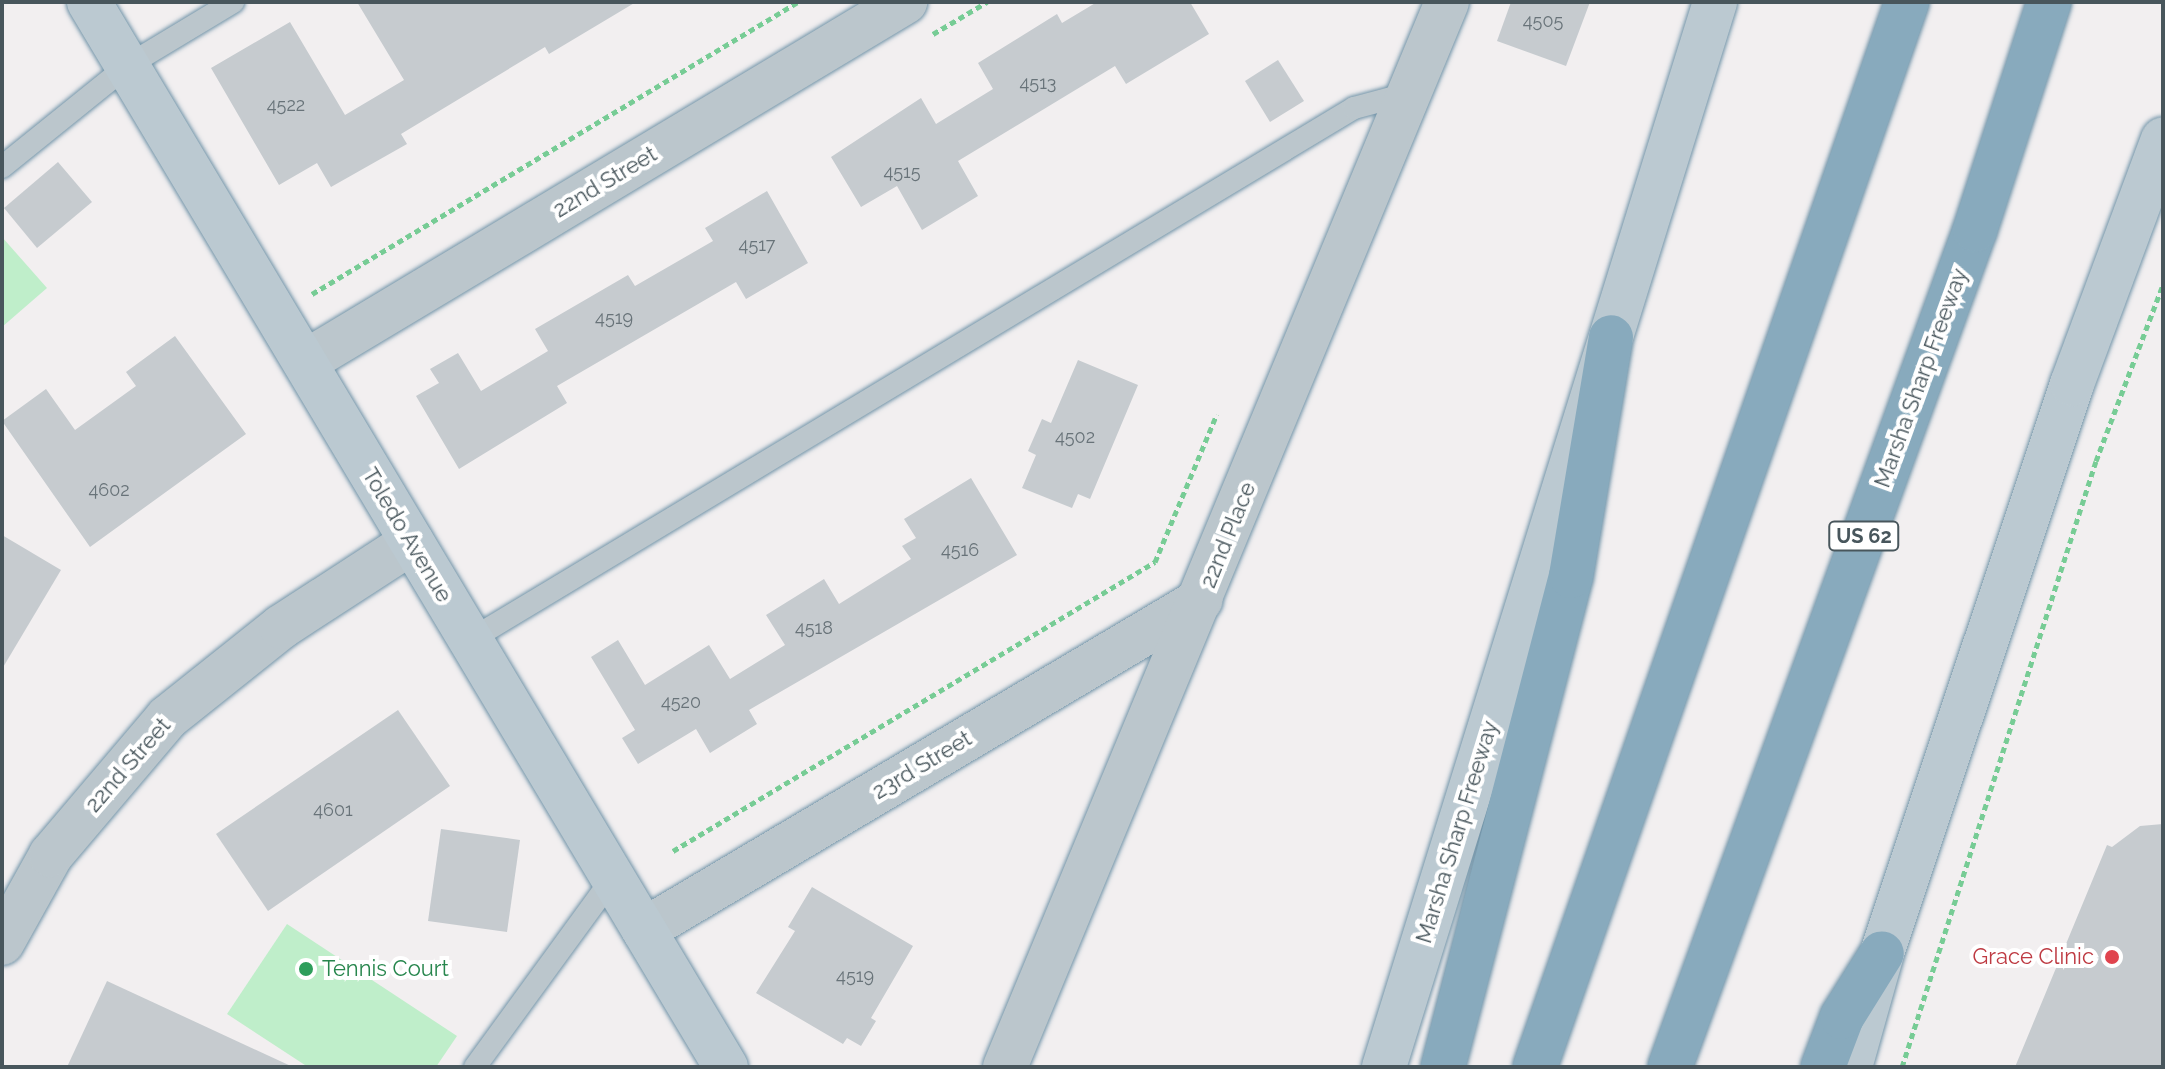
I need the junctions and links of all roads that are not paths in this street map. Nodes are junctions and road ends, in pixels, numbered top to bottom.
1 (89, 2) edge
2 (233, 2) edge
3 (905, 2) edge
4 (1447, 2) edge
5 (1715, 2) edge
6 (1907, 2) edge
7 (2049, 2) edge
8 (127, 66) junction
9 (1410, 93) junction
10 (2163, 139) edge
11 (2, 167) edge
12 (1611, 337) junction
13 (305, 362) junction
14 (412, 542) junction
15 (1201, 600) junction
16 (470, 640) junction
17 (613, 878) junction
18 (644, 930) junction
19 (2, 943) edge
20 (1882, 953) junction
21 (475, 1067) edge
22 (726, 1067) edge
23 (1005, 1067) edge
24 (1384, 1067) edge
25 (1443, 1067) edge
26 (1535, 1067) edge
27 (1670, 1067) edge
28 (1823, 1067) edge
29 (1850, 1067) edge

1 - 8 main road, Toledo Avenue
2 - 8 lane
3 - 13 street, 22nd Street
4 - 9 street, 22nd Place
5 - 12 main road, Marsha Sharp Freeway
6 - 26 highway
7 - 27 highway, Marsha Sharp Freeway / US 62
8 - 11 lane
8 - 13 main road, Toledo Avenue
9 - 15 street, 22nd Place
9 - 16 lane
10 - 20 main road
12 - 24 main road, Marsha Sharp Freeway
12 - 25 highway
13 - 14 main road, Toledo Avenue
14 - 16 main road, Toledo Avenue
14 - 19 street, 22nd Street
15 - 18 street, 23rd Street
15 - 23 street, 22nd Place
16 - 17 main road, Toledo Avenue
17 - 18 main road, Toledo Avenue
17 - 21 lane
18 - 22 main road, Toledo Avenue
20 - 28 highway
20 - 29 main road

